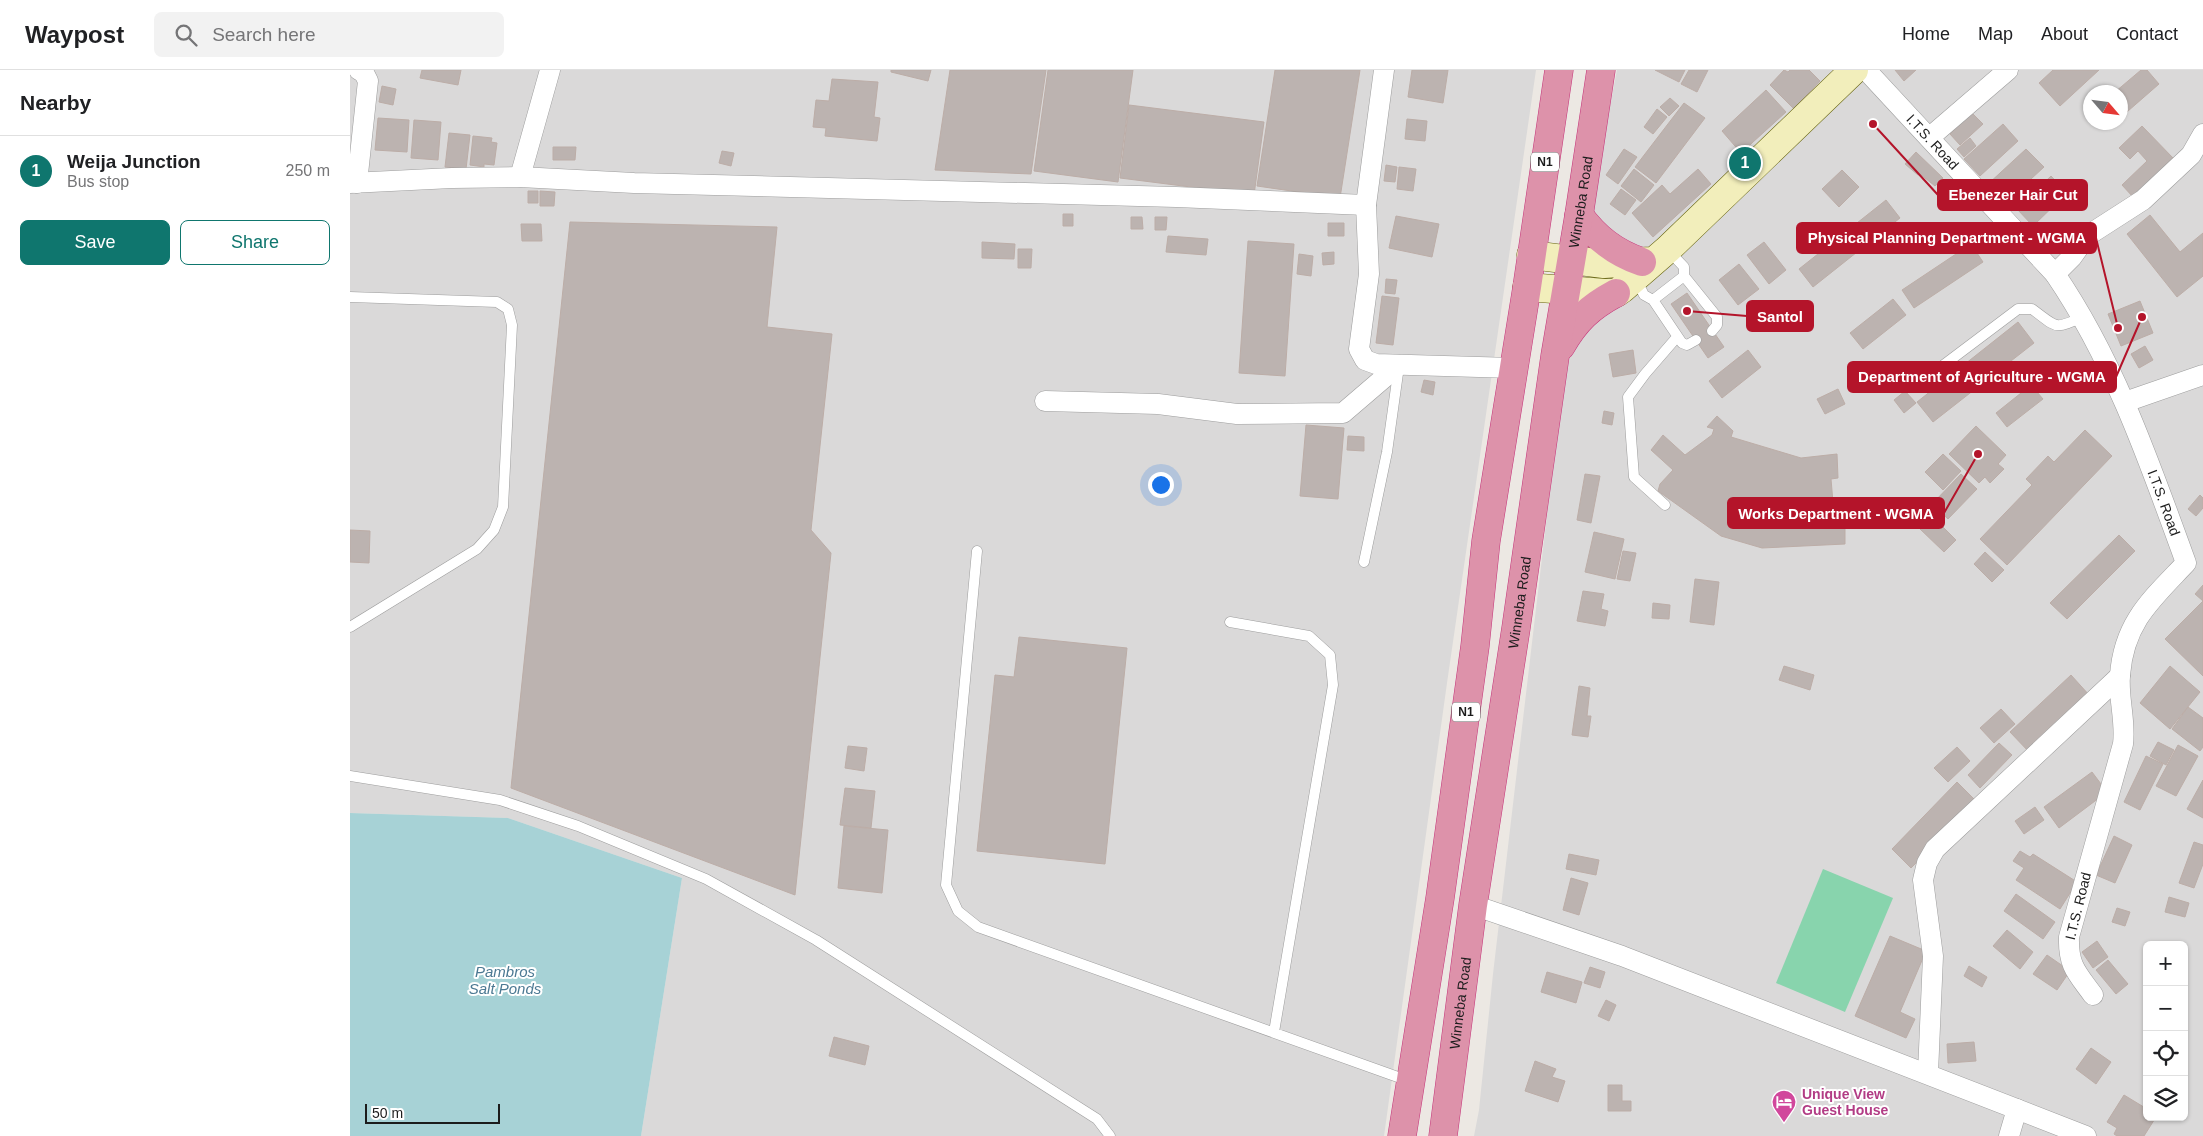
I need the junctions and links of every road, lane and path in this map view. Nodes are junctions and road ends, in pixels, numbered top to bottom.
1 (359, 70) edge
2 (550, 70) edge
3 (1384, 70) edge
4 (1559, 70) edge
5 (1601, 70) edge
6 (1854, 70) edge
7 (1866, 70) edge
8 (2008, 70) edge
9 (2203, 134) edge
10 (1930, 137) junction
11 (520, 178) junction
12 (353, 183) edge
13 (1366, 205) junction
14 (1580, 215) junction
15 (1531, 255) junction
16 (1571, 261) junction
17 (1644, 268) junction
18 (2055, 274) junction
19 (1684, 276) junction
20 (1527, 287) junction
21 (1566, 290) junction
22 (350, 297) edge
23 (1653, 300) junction
24 (2083, 317) junction
25 (1712, 330) dead end
26 (1677, 337) junction
27 (1696, 340) dead end
28 (1555, 356) junction
29 (1400, 365) junction
30 (1513, 368) junction
31 (1937, 370) dead end
32 (2203, 375) edge
33 (1045, 401) dead end
34 (2125, 402) junction
35 (1665, 505) dead end
36 (978, 551) dead end
37 (1364, 562) dead end
38 (2195, 564) edge
39 (1230, 622) dead end
40 (350, 627) edge
41 (2120, 676) junction
42 (350, 776) edge
43 (1473, 905) junction
44 (2093, 995) dead end
45 (1274, 1032) junction
46 (1928, 1074) junction
47 (1411, 1081) junction
48 (2017, 1109) junction
49 (1110, 1136) edge
50 (1402, 1136) edge
51 (1443, 1136) edge
52 (2009, 1136) edge
53 (2086, 1136) edge

1 - 12 street
2 - 11 street
3 - 13 street
4 - 15 highway, N1
5 - 14 highway, Winneba Road
6 - 17 street
7 - 10 street, I.T.S. Road
8 - 10 street
9 - 18 street
10 - 18 street, I.T.S. Road
11 - 12 street
11 - 13 street
13 - 29 street
14 - 16 highway, Winneba Road
14 - 17 highway
15 - 16 street
15 - 20 highway, N1
16 - 17 street
16 - 21 highway, Winneba Road
17 - 19 lane
17 - 21 street
17 - 23 lane
17 - 28 highway
18 - 24 street, I.T.S. Road
19 - 23 lane
19 - 25 lane
20 - 21 street
20 - 30 highway, N1
21 - 28 highway, Winneba Road
22 - 40 lane
23 - 26 lane
24 - 31 lane
24 - 34 street, I.T.S. Road
26 - 27 lane
26 - 35 lane
28 - 43 highway, Winneba Road
29 - 30 street
29 - 33 street
29 - 37 lane
30 - 47 highway, N1
32 - 34 street
34 - 38 street, I.T.S. Road
36 - 45 lane
38 - 41 street, I.T.S. Road
39 - 45 lane
41 - 44 street, I.T.S. Road
41 - 46 street
42 - 49 lane
43 - 46 street
43 - 51 highway, Winneba Road
45 - 47 lane
46 - 48 street
47 - 50 highway, N1
48 - 52 street
48 - 53 street

